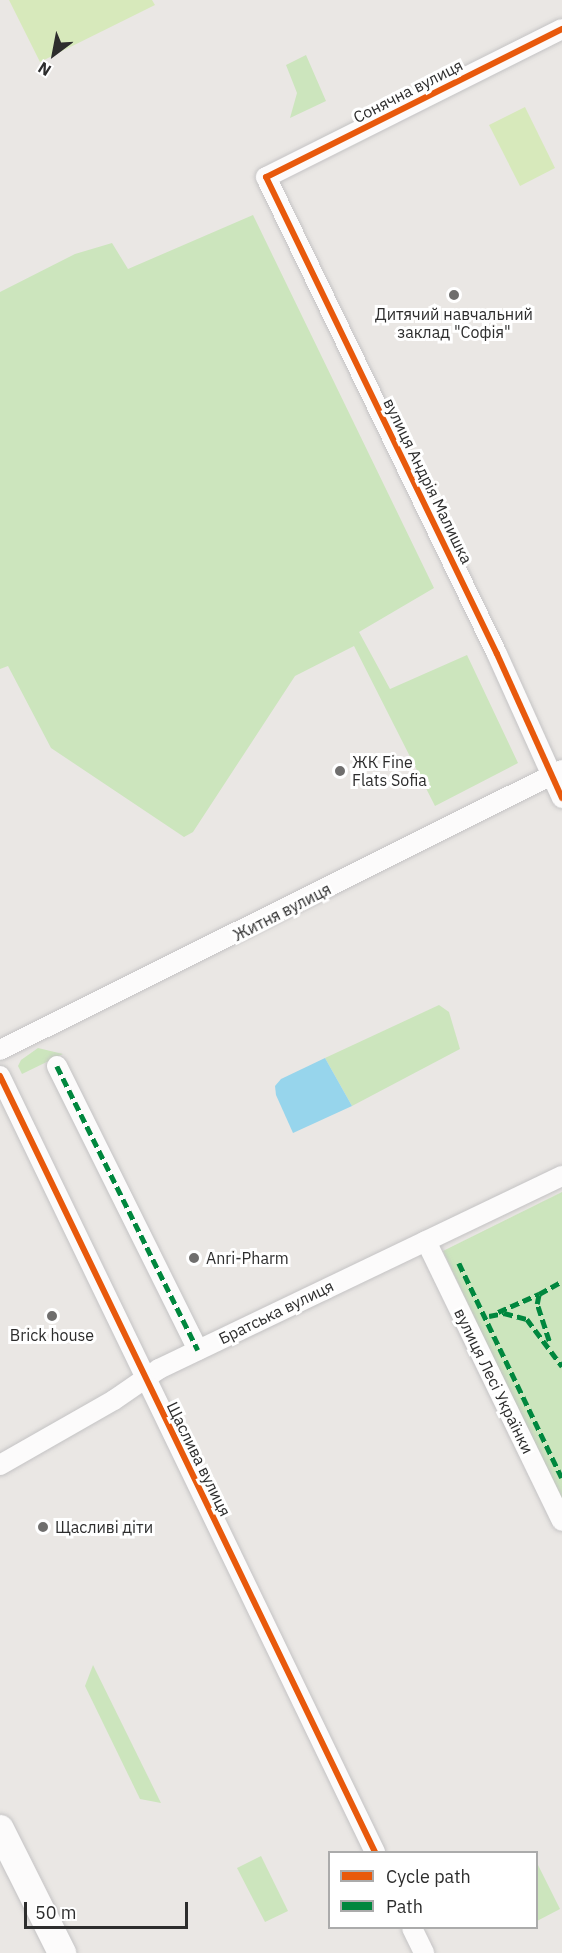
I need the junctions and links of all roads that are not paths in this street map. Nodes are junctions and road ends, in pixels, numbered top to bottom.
1 (562, 29) edge
2 (266, 177) joint
3 (557, 773) edge
4 (562, 798) edge
5 (0, 1050) edge
6 (57, 1066) dead end
7 (0, 1076) edge
8 (562, 1176) edge
9 (426, 1241) junction
10 (198, 1350) junction
11 (146, 1379) junction
12 (0, 1465) edge
13 (562, 1521) edge
14 (0, 1829) edge
15 (375, 1851) edge
16 (412, 1929) edge
17 (62, 1953) edge
18 (424, 1953) edge

1 - 2 street, Сонячна вулиця
2 - 3 street, вулиця Андрія Малишка
3 - 4 street, вулиця Андрія Малишка
3 - 5 street, Житня вулиця
6 - 10 street
7 - 11 street, Щаслива вулиця
8 - 9 street, Братська вулиця
9 - 10 street, Братська вулиця
9 - 13 street, вулиця Лесі Українки
10 - 11 street, Братська вулиця
11 - 12 street, Братська вулиця
11 - 15 street, Щаслива вулиця
14 - 17 street
16 - 18 street

